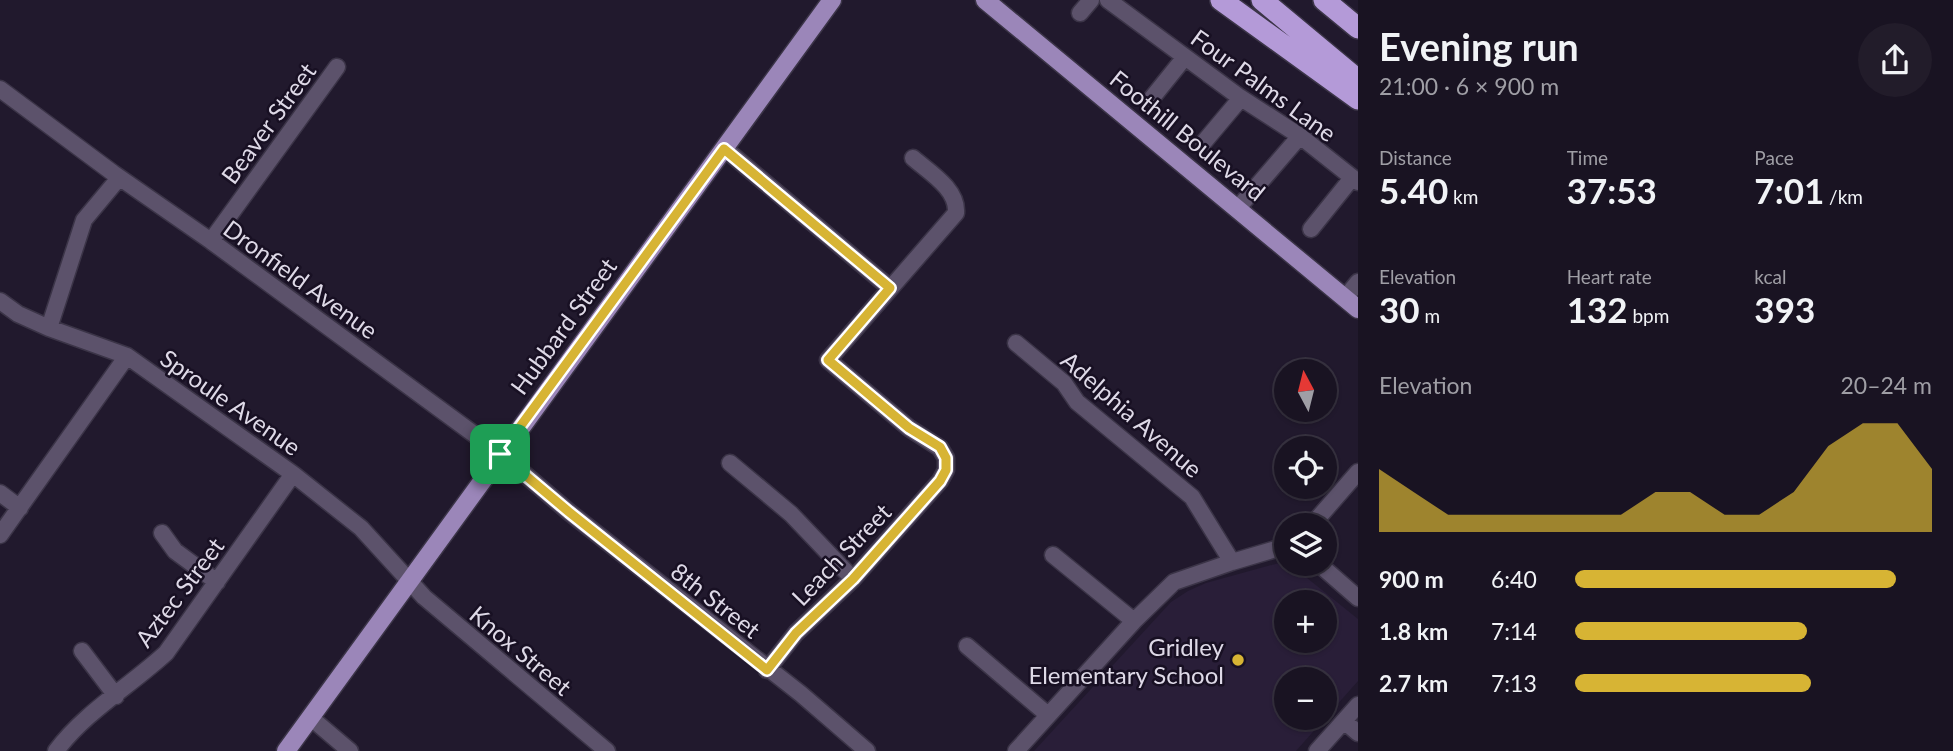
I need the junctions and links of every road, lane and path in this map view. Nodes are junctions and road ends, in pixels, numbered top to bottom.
1 (832, 0) edge
2 (985, 0) edge
3 (1091, 0) edge
4 (1108, 0) edge
5 (1221, 0) edge
6 (1262, 0) edge
7 (1324, 0) edge
8 (1080, 13) dead end
9 (1358, 28) edge
10 (1185, 57) junction
11 (337, 67) dead end
12 (1358, 80) edge
13 (0, 89) edge
14 (1152, 98) dead end
15 (1241, 98) junction
16 (1358, 99) edge
17 (1300, 136) junction
18 (1204, 142) dead end
19 (724, 149) junction
20 (913, 158) dead end
21 (119, 178) junction
22 (1355, 180) edge
23 (1238, 208) junction
24 (1311, 229) dead end
25 (211, 241) junction
26 (1358, 282) edge
27 (890, 288) junction
28 (0, 301) edge
29 (1352, 304) edge
30 (49, 328) junction
31 (1016, 343) dead end
32 (127, 356) junction
33 (500, 454) junction
34 (730, 463) dead end
35 (1358, 472) edge
36 (293, 474) junction
37 (0, 494) edge
38 (20, 508) junction
39 (569, 512) joint
40 (1322, 513) edge
41 (162, 533) dead end
42 (0, 535) edge
43 (1274, 550) edge
44 (1054, 555) dead end
45 (1232, 562) junction
46 (1333, 576) edge
47 (853, 579) junction
48 (217, 582) junction
49 (408, 583) junction
50 (1358, 598) edge
51 (1134, 621) junction
52 (967, 646) dead end
53 (82, 651) dead end
54 (767, 670) junction
55 (116, 696) junction
56 (1358, 705) edge
57 (1048, 715) junction
58 (310, 717) junction
59 (1344, 721) junction
60 (1358, 733) edge
61 (56, 751) edge
62 (286, 751) edge
63 (350, 751) edge
64 (607, 751) edge
65 (867, 751) edge
66 (1016, 751) edge
67 (1317, 751) edge

1 - 19 main road, Hubbard Street
2 - 23 main road, Foothill Boulevard
3 - 8 street
4 - 10 street, Four Palms Lane
5 - 16 highway
6 - 12 highway
7 - 9 highway
10 - 14 street
10 - 15 street, Four Palms Lane
11 - 25 street, Beaver Street
13 - 21 street, Dronfield Avenue
15 - 17 street, Four Palms Lane
15 - 18 street
17 - 22 street, Four Palms Lane
17 - 23 street
19 - 27 street
19 - 33 main road, Hubbard Street
20 - 27 street
21 - 25 street, Dronfield Avenue
21 - 30 street
22 - 24 street
23 - 29 main road, Foothill Boulevard
25 - 33 street, Dronfield Avenue
26 - 29 street
27 - 47 street, Leach Street
28 - 30 street, Sproule Avenue
30 - 32 street, Sproule Avenue
31 - 45 street, Adelphia Avenue
32 - 36 street, Sproule Avenue
32 - 38 street
33 - 39 street, Dronfield Avenue
33 - 49 main road, Hubbard Street
34 - 47 street
35 - 40 street
36 - 48 street, Aztec Street
36 - 49 street, Sproule Avenue
37 - 38 street
38 - 42 street
39 - 54 street, 8th Street
41 - 48 street
43 - 45 street
44 - 51 street
45 - 51 street
46 - 50 street
47 - 54 street, Leach Street
48 - 55 street, Aztec Street
49 - 58 main road, Hubbard Street
49 - 64 street, Knox Street
51 - 57 street
52 - 57 street
53 - 55 street
54 - 65 street, 8th Street
55 - 61 street, Aztec Street
56 - 59 street
57 - 66 street
58 - 62 main road, Hubbard Street
58 - 63 street
59 - 60 street
59 - 67 street

